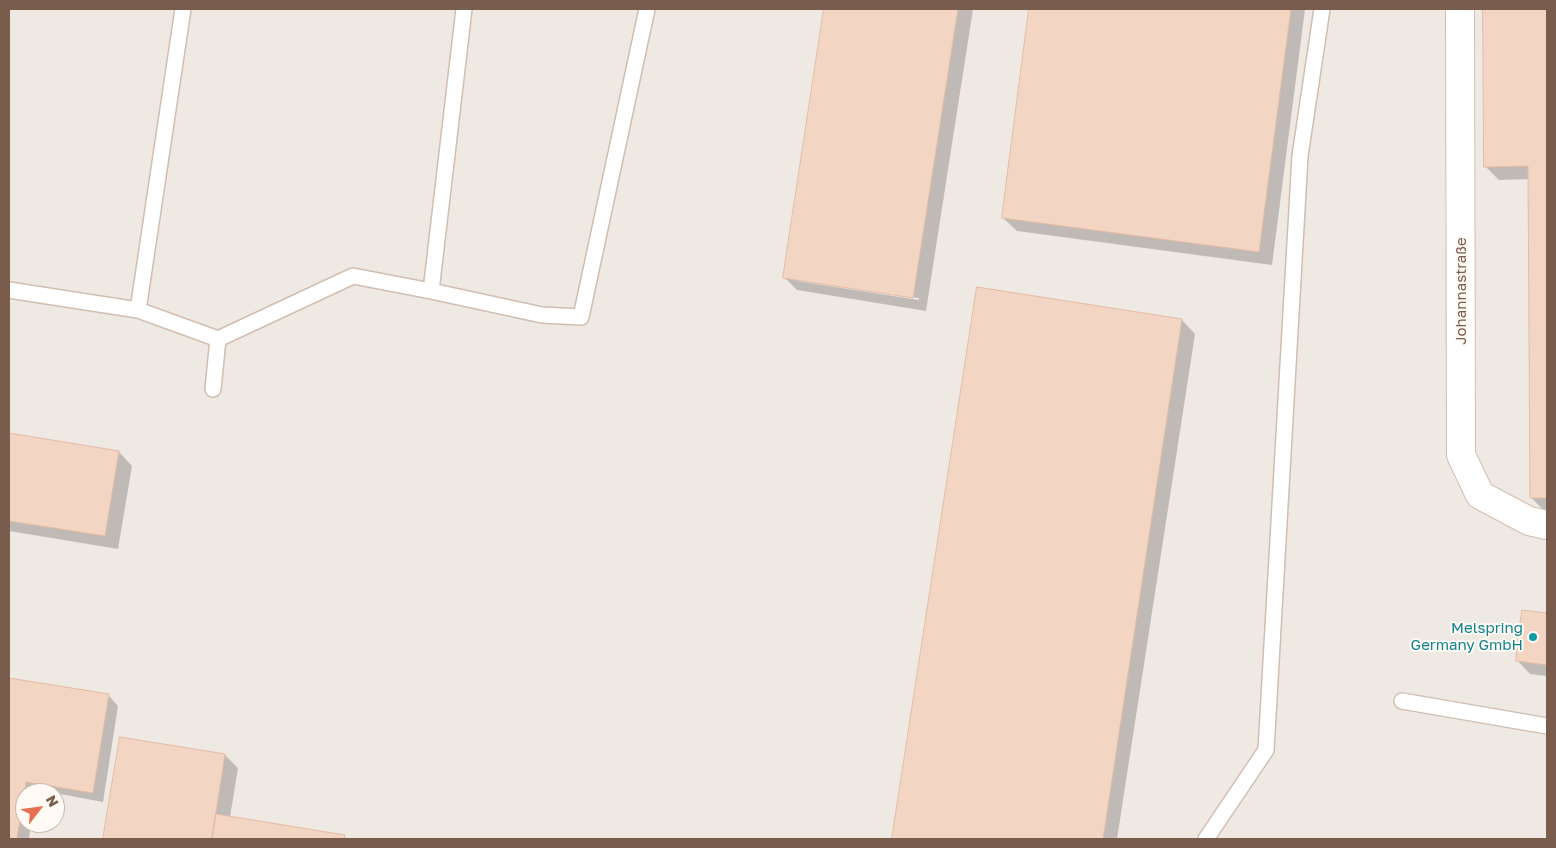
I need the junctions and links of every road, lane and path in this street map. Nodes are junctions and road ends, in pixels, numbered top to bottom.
1 (182, 9) edge
2 (464, 9) edge
3 (647, 9) edge
4 (1322, 9) edge
5 (1460, 9) edge
6 (9, 290) edge
7 (431, 291) junction
8 (138, 310) junction
9 (218, 339) junction
10 (213, 388) dead end
11 (1547, 525) edge
12 (1402, 701) dead end
13 (1547, 726) edge
14 (1206, 839) edge

1 - 8 lane
2 - 7 lane
3 - 7 lane
4 - 14 lane
5 - 11 street, Johannastraße
6 - 8 lane
7 - 9 lane
8 - 9 lane
9 - 10 lane
12 - 13 lane

